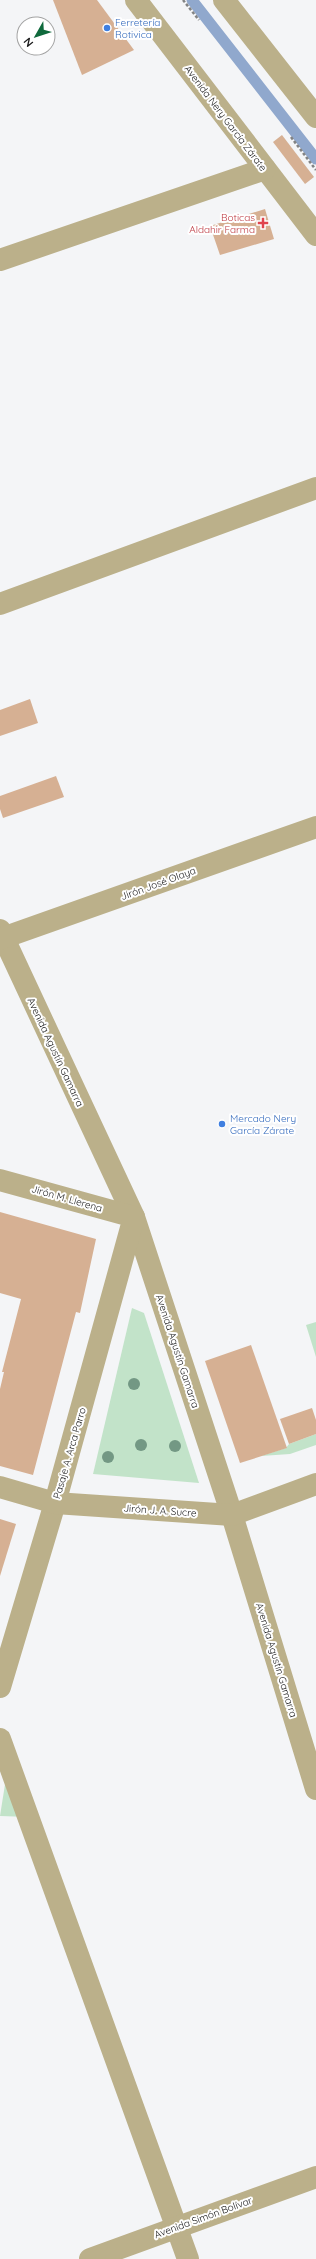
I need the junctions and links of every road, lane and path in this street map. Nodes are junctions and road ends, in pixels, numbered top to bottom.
1 (136, 0) edge
2 (224, 0) edge
3 (316, 117) edge
4 (265, 168) junction
5 (316, 235) edge
6 (0, 260) edge
7 (316, 488) edge
8 (0, 604) edge
9 (316, 827) edge
10 (1, 936) edge
11 (0, 1180) edge
12 (134, 1217) junction
13 (316, 1484) edge
14 (0, 1488) edge
15 (55, 1502) junction
16 (232, 1515) junction
17 (0, 1687) edge
18 (0, 1739) edge
19 (316, 1789) edge
20 (316, 2177) edge
21 (177, 2226) junction
22 (90, 2259) edge
23 (188, 2259) edge

1 - 4 street, Avenida Nery García Zárate
2 - 3 street
4 - 5 street, Avenida Nery García Zárate
4 - 6 street
7 - 8 street
9 - 10 street, Jirón José Olaya
10 - 12 street, Avenida Agustín Gamarra
11 - 12 street, Jirón M. Llerena
12 - 15 street, Pasaje A. Arca Parro
12 - 16 street, Avenida Agustín Gamarra
13 - 16 street, Jirón J. A. Sucre
14 - 15 street, Jirón J. A. Sucre
15 - 16 street, Jirón J. A. Sucre
15 - 17 street, Pasaje A. Arca Parro
16 - 19 street, Avenida Agustín Gamarra
18 - 21 street
20 - 21 street, Avenida Simón Bolívar
21 - 22 street, Avenida Simón Bolívar
21 - 23 street

